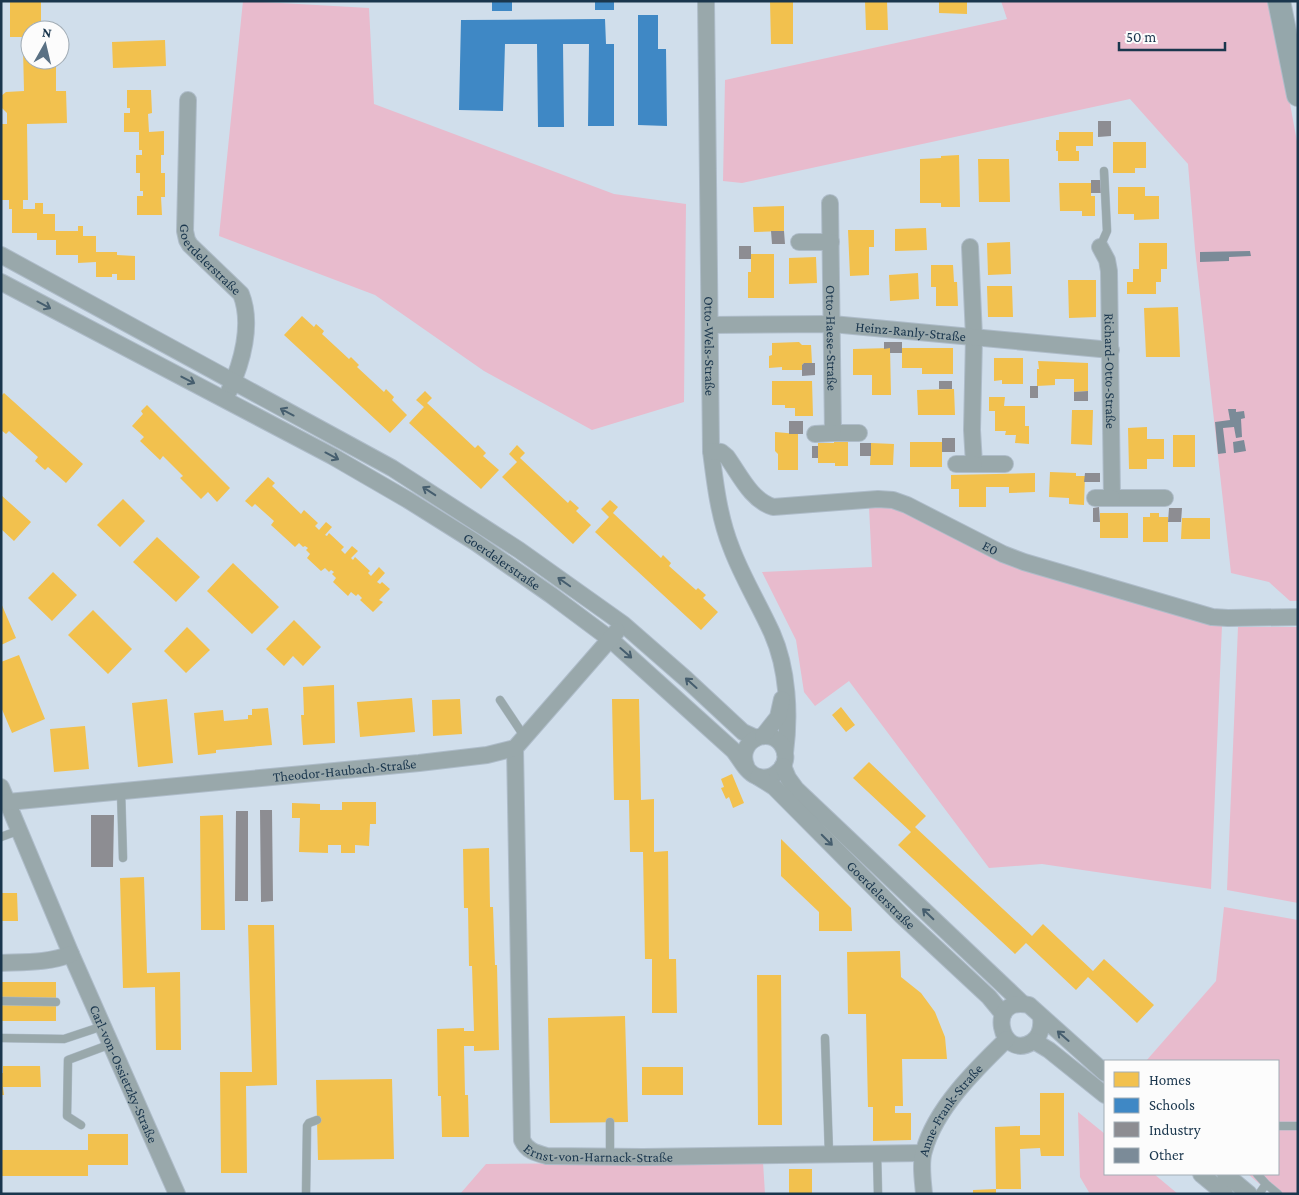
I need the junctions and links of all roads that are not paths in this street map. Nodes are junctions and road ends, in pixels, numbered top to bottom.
1 (706, 1) edge
2 (1279, 1) edge
3 (1298, 95) edge
4 (188, 100) dead end
5 (1104, 171) dead end
6 (830, 203) dead end
7 (799, 242) dead end
8 (831, 242) junction
9 (1100, 246) joint
10 (970, 247) dead end
11 (1, 255) edge
12 (1, 282) edge
13 (832, 324) junction
14 (710, 325) junction
15 (974, 337) junction
16 (1111, 350) junction
17 (233, 382) junction
18 (225, 400) junction
19 (833, 433) junction
20 (859, 433) dead end
21 (814, 434) dead end
22 (711, 451) junction
23 (956, 464) dead end
24 (974, 464) junction
25 (1005, 464) dead end
26 (1164, 498) dead end
27 (1298, 617) edge
28 (623, 624) junction
29 (610, 639) junction
30 (784, 677) junction
31 (500, 700) dead end
32 (759, 737) junction
33 (520, 742) junction
34 (784, 760) junction
35 (752, 772) junction
36 (121, 791) junction
37 (4, 794) edge
38 (20, 830) junction
39 (1, 837) edge
40 (123, 858) dead end
41 (71, 954) junction
42 (1, 963) edge
43 (1, 1000) edge
44 (56, 1002) dead end
45 (1023, 1004) junction
46 (1003, 1014) junction
47 (1041, 1018) junction
48 (103, 1026) junction
49 (1, 1038) edge
50 (825, 1038) dead end
51 (1007, 1039) junction
52 (1034, 1041) junction
53 (111, 1044) junction
54 (1104, 1072) edge
55 (1104, 1094) edge
56 (317, 1120) dead end
57 (610, 1122) dead end
58 (82, 1125) dead end
59 (1279, 1126) edge
60 (1298, 1126) edge
61 (923, 1152) junction
62 (829, 1154) junction
63 (877, 1154) junction
64 (610, 1157) junction
65 (1202, 1175) edge
66 (1226, 1175) edge
67 (1259, 1175) edge
68 (1266, 1184) junction
69 (177, 1194) edge
70 (306, 1194) edge
71 (878, 1194) edge
72 (924, 1194) edge
73 (1225, 1194) edge
74 (1249, 1194) edge
75 (1259, 1194) edge
76 (1278, 1194) edge

1 - 14 street, Otto-Wels-Straße
2 - 3 main road
4 - 17 street, Goerdelerstraße
5 - 9 lane
6 - 8 street, Otto-Haese-Straße
7 - 8 street
8 - 13 street, Otto-Haese-Straße
9 - 16 street, Richard-Otto-Straße
10 - 15 street
11 - 17 street, Goerdelerstraße
12 -> 18 street, Goerdelerstraße
13 - 14 street, Heinz-Ranly-Straße
13 - 15 street, Heinz-Ranly-Straße
13 - 19 street, Otto-Haese-Straße
14 - 22 street, Otto-Wels-Straße
15 - 16 street, Heinz-Ranly-Straße
15 - 24 street
16 - 26 street, Richard-Otto-Straße
17 - 18 street, Goerdelerstraße
28 -> 17 street, Goerdelerstraße
18 -> 29 street, Goerdelerstraße
19 - 20 street
19 - 21 street
22 - 27 street, E0
22 - 30 street, Otto-Wels-Straße
23 - 24 street
24 - 25 street
28 - 29 street
32 -> 28 street, Goerdelerstraße
29 - 33 street
29 -> 35 street, Goerdelerstraße
30 - 32 street, Otto-Wels-Straße
30 - 34 street, Otto-Wels-Straße
31 - 33 lane
32 - 34 street, Goerdelerstraße
32 - 35 street
33 - 36 street, Theodor-Haubach-Straße
33 - 64 street, Ernst-von-Harnack-Straße
34 - 35 street
45 -> 34 street, Goerdelerstraße
35 -> 46 street, Goerdelerstraße
36 - 37 street, Theodor-Haubach-Straße
36 - 40 lane
37 - 38 street, Carl-von-Ossietzky-Straße
38 - 39 lane
38 - 41 street, Carl-von-Ossietzky-Straße
41 - 42 street
41 - 48 street, Carl-von-Ossietzky-Straße
43 - 44 lane
45 - 46 street
45 - 47 street, Goerdelerstraße
46 - 51 street
47 - 52 street
54 -> 47 street, Goerdelerstraße
48 - 49 lane
48 - 53 street, Carl-von-Ossietzky-Straße
50 - 62 lane
51 - 52 street
51 - 61 street, Anne-Frank-Straße
52 - 55 street
53 - 58 lane
53 - 69 street, Carl-von-Ossietzky-Straße
56 - 70 lane
57 - 64 lane
59 - 60 lane
61 - 63 street, Ernst-von-Harnack-Straße
61 - 72 street, Anne-Frank-Straße
62 - 63 street, Ernst-von-Harnack-Straße
62 - 64 street, Ernst-von-Harnack-Straße
63 - 71 lane
65 - 73 street
66 - 74 street
67 - 68 lane
68 - 75 lane
68 - 76 lane

